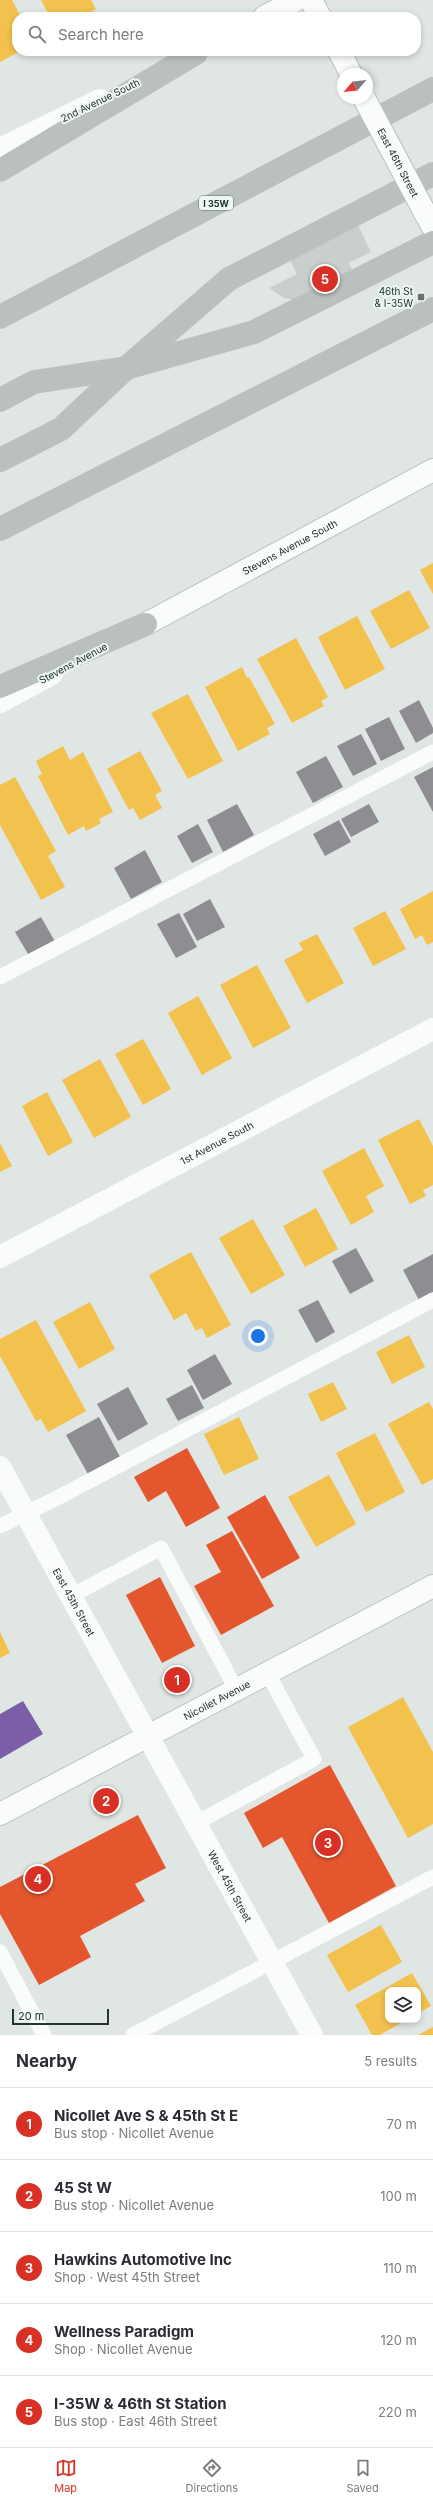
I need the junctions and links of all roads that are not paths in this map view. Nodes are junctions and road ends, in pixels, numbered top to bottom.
1 (296, 0) edge
2 (311, 0) edge
3 (273, 12) edge
4 (317, 12) edge
5 (190, 56) edge
6 (191, 56) edge
7 (342, 56) edge
8 (348, 68) edge
9 (433, 88) edge
10 (367, 104) edge
11 (0, 149) edge
12 (0, 170) edge
13 (433, 174) edge
14 (433, 227) edge
15 (433, 242) edge
16 (433, 309) edge
17 (0, 317) edge
18 (126, 368) junction
19 (0, 400) edge
20 (0, 460) edge
21 (433, 470) edge
22 (0, 529) edge
23 (146, 624) junction
24 (0, 687) edge
25 (0, 702) edge
26 (433, 752) edge
27 (0, 977) edge
28 (433, 1029) edge
29 (0, 1257) edge
30 (433, 1300) edge
31 (0, 1467) edge
32 (25, 1513) junction
33 (0, 1526) edge
34 (433, 1586) edge
35 (71, 1596) junction
36 (268, 1674) junction
37 (237, 1691) junction
38 (148, 1737) junction
39 (0, 1814) edge
40 (196, 1823) junction
41 (433, 1877) edge
42 (0, 1952) edge
43 (272, 1961) junction
44 (44, 2035) edge
45 (133, 2035) edge
46 (312, 2035) edge

1 - 3 street
2 - 4 street
5 - 11 street, 2nd Avenue South
6 - 12 highway
7 - 8 street
9 - 17 highway, I 35W
10 - 14 street, East 46th Street, bridge
13 - 18 highway
15 - 18 highway
16 - 22 highway
18 - 19 highway
18 - 20 highway
21 - 23 street, Stevens Avenue South
23 - 24 highway
23 - 25 street, Stevens Avenue
26 - 27 lane
28 - 29 street, 1st Avenue South
30 - 32 lane
31 - 32 street, East 45th Street
32 - 33 lane
32 - 35 street, East 45th Street
34 - 36 street, Nicollet Avenue
35 - 37 lane
35 - 38 street, East 45th Street
36 - 37 street, Nicollet Avenue
36 - 40 lane
37 - 38 street, Nicollet Avenue
38 - 39 street, Nicollet Avenue
38 - 40 street, West 45th Street
40 - 43 street, West 45th Street
41 - 43 lane
42 - 44 lane
43 - 45 lane
43 - 46 street, West 45th Street

